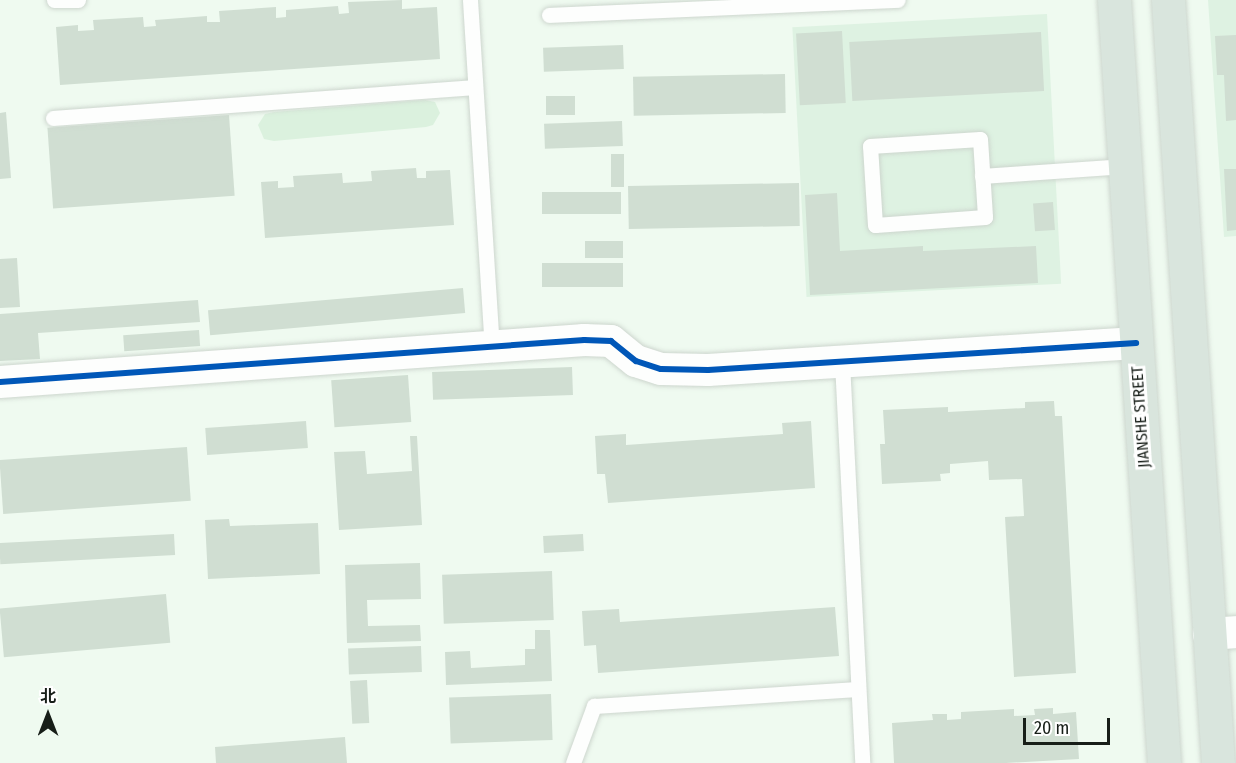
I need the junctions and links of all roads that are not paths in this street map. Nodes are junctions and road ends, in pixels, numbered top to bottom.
1 (54, 0) edge
2 (78, 0) edge
3 (470, 0) edge
4 (898, 0) edge
5 (1114, 0) edge
6 (1168, 0) edge
7 (549, 15) dead end
8 (475, 87) junction
9 (53, 118) dead end
10 (1125, 166) junction
11 (982, 176) junction
12 (1136, 343) junction
13 (492, 347) junction
14 (842, 362) junction
15 (0, 382) edge
16 (1222, 633) edge
17 (857, 689) junction
18 (573, 763) edge
19 (862, 763) edge
20 (1164, 763) edge
21 (1218, 763) edge

1 - 2 lane
3 - 8 lane
4 - 7 lane
5 - 10 main road, JIANSHE STREET
6 - 16 main road
8 - 9 lane
8 - 13 lane
10 - 11 lane
10 - 12 main road, JIANSHE STREET
11 - 11 lane
12 - 14 street
12 - 20 main road, JIANSHE STREET
13 - 14 street
13 - 15 street
14 - 17 lane
16 - 21 main road
17 - 18 lane
17 - 19 lane

